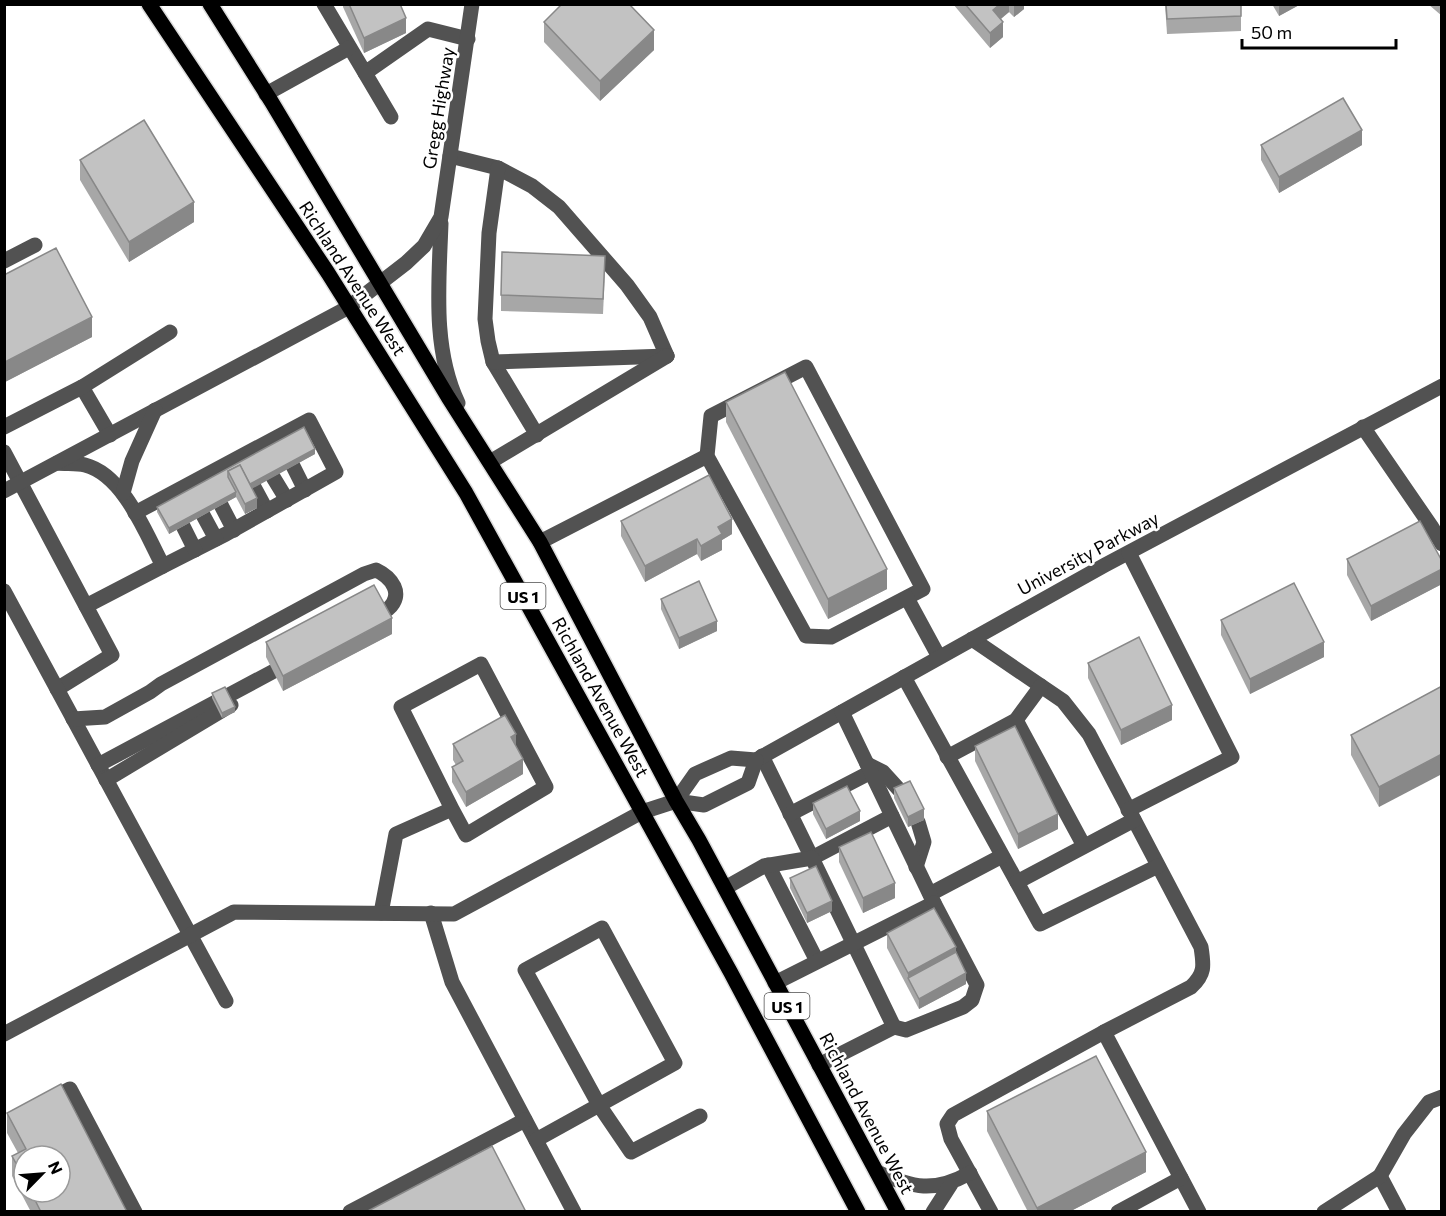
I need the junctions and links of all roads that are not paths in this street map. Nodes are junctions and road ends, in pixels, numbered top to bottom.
1 (148, 4) edge
2 (210, 4) edge
3 (324, 4) edge
4 (472, 4) edge
5 (468, 39) junction
6 (349, 48) junction
7 (365, 73) junction
8 (266, 94) junction
9 (391, 117) dead end
10 (450, 156) junction
11 (498, 168) junction
12 (441, 217) junction
13 (35, 245) dead end
14 (4, 261) edge
15 (589, 267) edge
16 (612, 268) junction
17 (379, 283) junction
18 (349, 307) junction
19 (170, 332) dead end
20 (667, 356) junction
21 (493, 362) junction
22 (1442, 386) edge
23 (82, 387) junction
24 (155, 410) junction
25 (4, 427) edge
26 (1363, 427) junction
27 (110, 435) junction
28 (472, 435) junction
29 (537, 435) junction
30 (4, 452) edge
31 (707, 456) junction
32 (490, 462) junction
33 (56, 463) junction
34 (293, 466) edge
35 (273, 477) edge
36 (20, 482) junction
37 (254, 487) edge
38 (305, 490) junction
39 (4, 491) edge
40 (123, 493) junction
41 (287, 500) junction
42 (221, 505) edge
43 (267, 512) junction
44 (135, 513) junction
45 (203, 515) edge
46 (183, 526) edge
47 (234, 530) junction
48 (216, 539) junction
49 (540, 542) junction
50 (1442, 544) edge
51 (195, 550) junction
52 (1129, 553) junction
53 (163, 566) junction
54 (4, 591) edge
55 (907, 598) junction
56 (86, 606) junction
57 (356, 626) edge
58 (972, 639) junction
59 (304, 655) edge
60 (939, 657) junction
61 (263, 677) junction
62 (904, 677) junction
63 (1041, 686) junction
64 (57, 689) junction
65 (842, 711) junction
66 (73, 718) junction
67 (1016, 720) junction
68 (947, 757) junction
69 (759, 758) junction
70 (98, 765) junction
71 (869, 768) junction
72 (106, 780) junction
73 (903, 794) edge
74 (676, 801) junction
75 (452, 808) junction
76 (642, 812) junction
77 (790, 813) junction
78 (1131, 815) junction
79 (892, 816) junction
80 (918, 822) edge
81 (1084, 846) junction
82 (1002, 856) junction
83 (812, 858) junction
84 (768, 865) junction
85 (1158, 866) junction
86 (916, 867) junction
87 (1017, 882) junction
88 (725, 888) junction
89 (932, 899) junction
90 (381, 913) junction
91 (430, 913) junction
92 (189, 936) junction
93 (855, 944) junction
94 (817, 961) junction
95 (775, 983) junction
96 (226, 1001) dead end
97 (894, 1027) junction
98 (1104, 1032) junction
99 (4, 1034) edge
100 (819, 1065) junction
101 (1442, 1098) edge
102 (599, 1105) junction
103 (33, 1109) edge
104 (700, 1116) dead end
105 (525, 1120) junction
106 (536, 1140) junction
107 (877, 1172) junction
108 (970, 1173) junction
109 (1380, 1176) junction
110 (1181, 1178) junction
111 (951, 1184) junction
112 (855, 1210) edge
113 (135, 1212) edge
114 (350, 1212) edge
115 (574, 1212) edge
116 (898, 1212) edge
117 (933, 1212) edge
118 (991, 1212) edge
119 (1118, 1212) edge
120 (1199, 1212) edge
121 (1324, 1212) edge
122 (1399, 1212) edge

1 - 18 main road, Richland Avenue West / US 1
2 - 8 main road, Richland Avenue West / US 1
3 - 6 street
4 - 5 street, Gregg Highway
5 - 7 street
5 - 10 street, Gregg Highway
6 - 7 street
6 - 8 street
7 - 9 street
8 - 17 main road, Richland Avenue West / US 1
10 - 11 street
10 - 12 street, Gregg Highway
11 - 16 street
11 - 21 street
12 - 17 street, Gregg Highway
12 - 28 street, Gregg Highway
13 - 14 street
15 - 16 street
16 - 20 street
17 - 18 street, Gregg Highway
17 - 28 main road, Richland Avenue West / US 1
18 - 24 street, Gregg Highway
18 - 76 main road, Richland Avenue West / US 1
19 - 23 street
20 - 21 street
20 - 29 street
21 - 29 street
22 - 26 street, University Parkway
23 - 25 street
23 - 27 street
24 - 27 street, Gregg Highway
24 - 40 street
26 - 50 street
26 - 52 street, University Parkway
27 - 33 street, Gregg Highway
28 - 32 main road, Richland Avenue West / US 1
29 - 32 street
30 - 36 street
31 - 49 street
31 - 55 street
31 - 55 street
32 - 49 main road, Richland Avenue West / US 1
33 - 36 street, Gregg Highway
33 - 40 street
34 - 38 street
35 - 41 street
36 - 39 street, Gregg Highway
36 - 56 street
37 - 43 street
38 - 41 street
38 - 44 street
40 - 44 street
41 - 43 street
42 - 47 street
43 - 47 street
44 - 53 street
45 - 48 street
46 - 51 street
47 - 48 street
48 - 51 street
49 - 74 main road, Richland Avenue West / US 1
51 - 53 street
52 - 58 street, University Parkway
52 - 78 street
53 - 56 street
54 - 64 street
55 - 60 street
56 - 64 street
57 - 66 street
58 - 60 street, University Parkway
58 - 63 street
59 - 61 street
60 - 62 street, University Parkway
61 - 70 street
61 - 72 street
62 - 65 street, University Parkway
62 - 68 street
63 - 67 street
63 - 78 street
64 - 66 street
65 - 69 street, University Parkway
65 - 71 street
66 - 70 street
67 - 68 street
67 - 81 street
68 - 82 street
69 - 74 street, University Parkway
69 - 74 street
69 - 77 street
70 - 72 street
71 - 73 street
71 - 77 street
71 - 79 street
72 - 92 street
74 - 76 street
74 - 88 main road, Richland Avenue West / US 1
75 - 75 street
75 - 90 street
76 - 91 street
76 - 112 main road, Richland Avenue West / US 1
77 - 83 street
78 - 81 street
78 - 85 street
79 - 83 street
79 - 86 street
80 - 86 street
81 - 87 street
82 - 87 street
82 - 89 street
83 - 84 street
83 - 93 street
84 - 88 street
84 - 94 street
85 - 87 street
85 - 98 street
86 - 89 street
88 - 95 main road, Richland Avenue West / US 1
89 - 93 street
89 - 97 street
90 - 91 street
90 - 92 street
91 - 105 street
92 - 96 street
92 - 99 street
93 - 94 street
93 - 97 street
94 - 95 street
95 - 100 main road, Richland Avenue West / US 1
97 - 100 street
98 - 108 street
98 - 110 street
100 - 107 main road, Richland Avenue West / US 1
101 - 109 street
102 - 102 street
102 - 104 street
102 - 106 street
103 - 113 street
105 - 106 street
105 - 114 street
106 - 115 street
107 - 111 street
107 - 116 main road, Richland Avenue West / US 1
108 - 111 street
108 - 118 street
109 - 121 street
109 - 122 street
110 - 119 street
110 - 120 street
111 - 117 street

